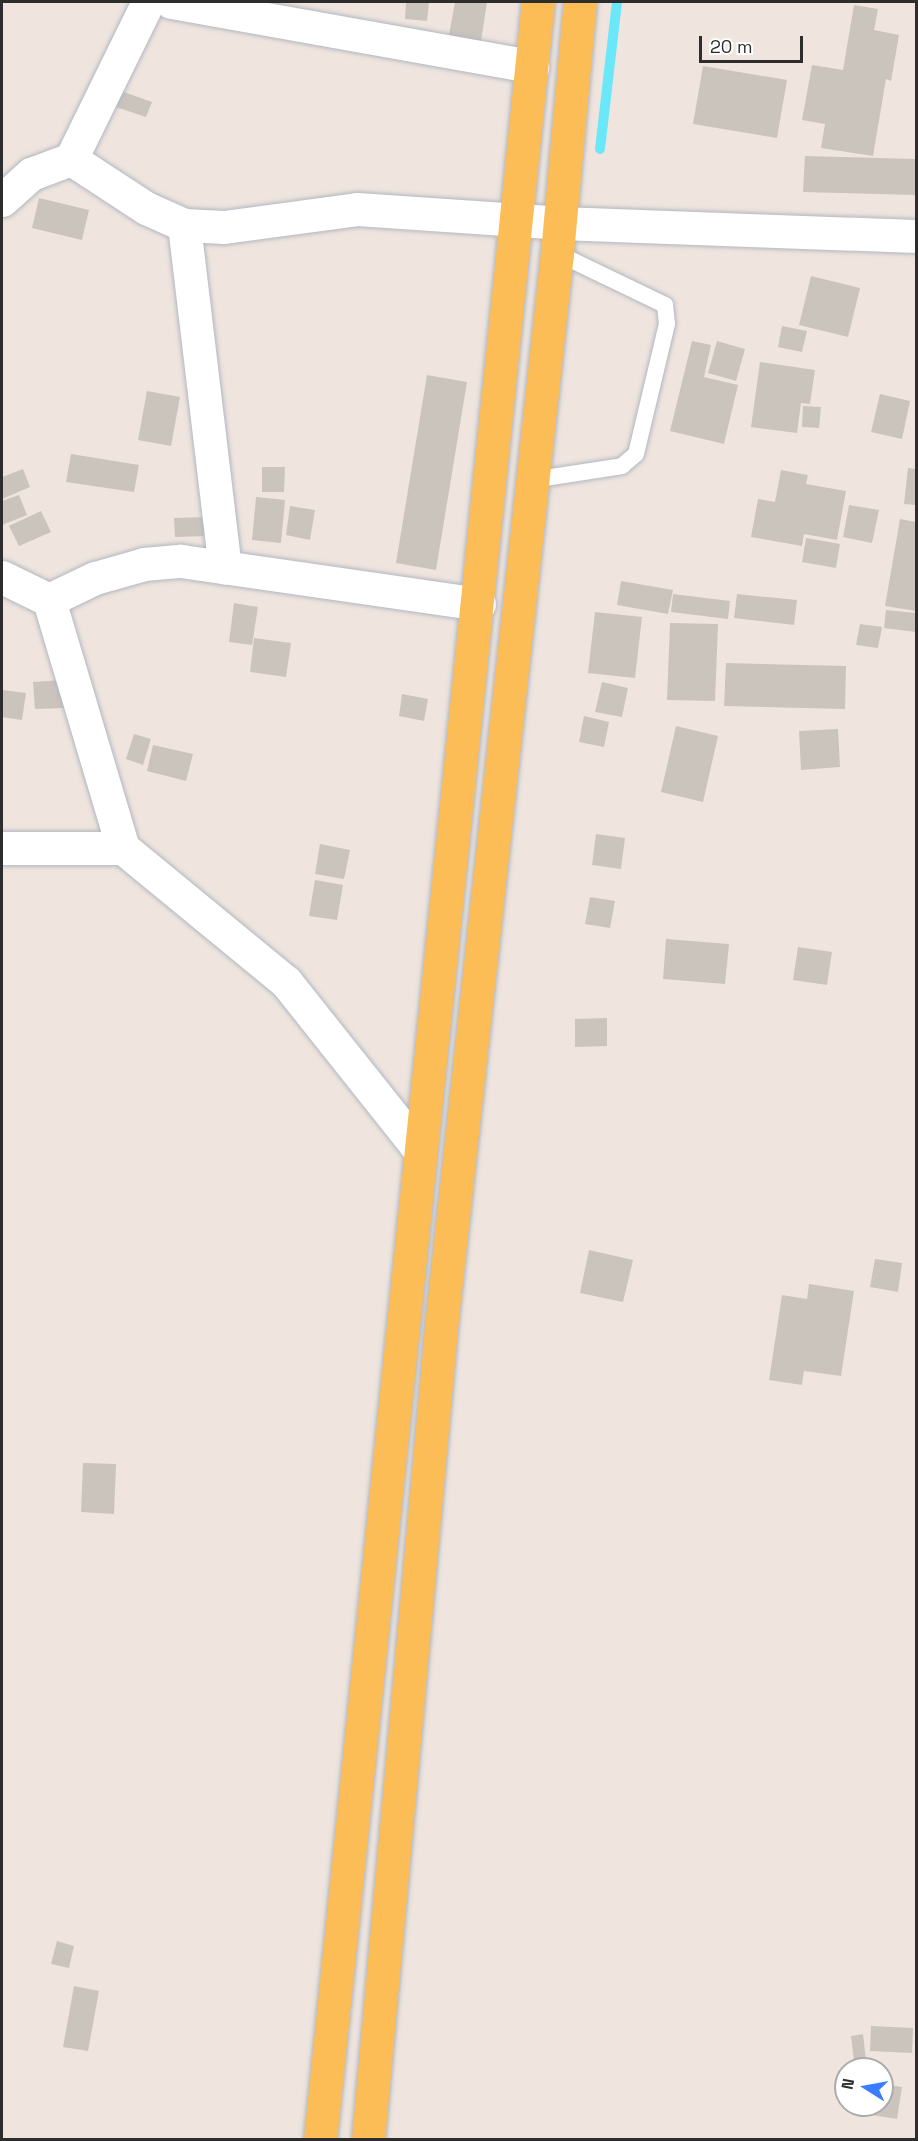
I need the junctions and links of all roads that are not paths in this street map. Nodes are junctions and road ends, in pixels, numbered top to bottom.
1 (148, 2) edge
2 (171, 2) edge
3 (538, 2) edge
4 (580, 2) edge
5 (531, 66) junction
6 (71, 159) junction
7 (2, 200) edge
8 (516, 219) junction
9 (183, 225) junction
10 (916, 236) edge
11 (559, 238) junction
12 (532, 480) junction
13 (225, 568) junction
14 (2, 577) edge
15 (49, 600) junction
16 (479, 604) junction
17 (2, 848) edge
18 (123, 848) junction
19 (419, 1149) junction
20 (320, 2139) edge
21 (368, 2139) edge

1 - 6 street
2 - 5 street
3 - 5 main road
4 - 11 main road
5 - 8 main road
6 - 7 street
6 - 9 street
8 - 9 street
8 - 11 street
8 - 16 main road
9 - 13 street
10 - 11 street
11 - 12 main road
11 - 12 lane
12 - 21 main road
13 - 15 street
13 - 16 street
14 - 15 street
15 - 18 street
16 - 19 main road
17 - 18 street
18 - 19 street
19 - 20 main road

